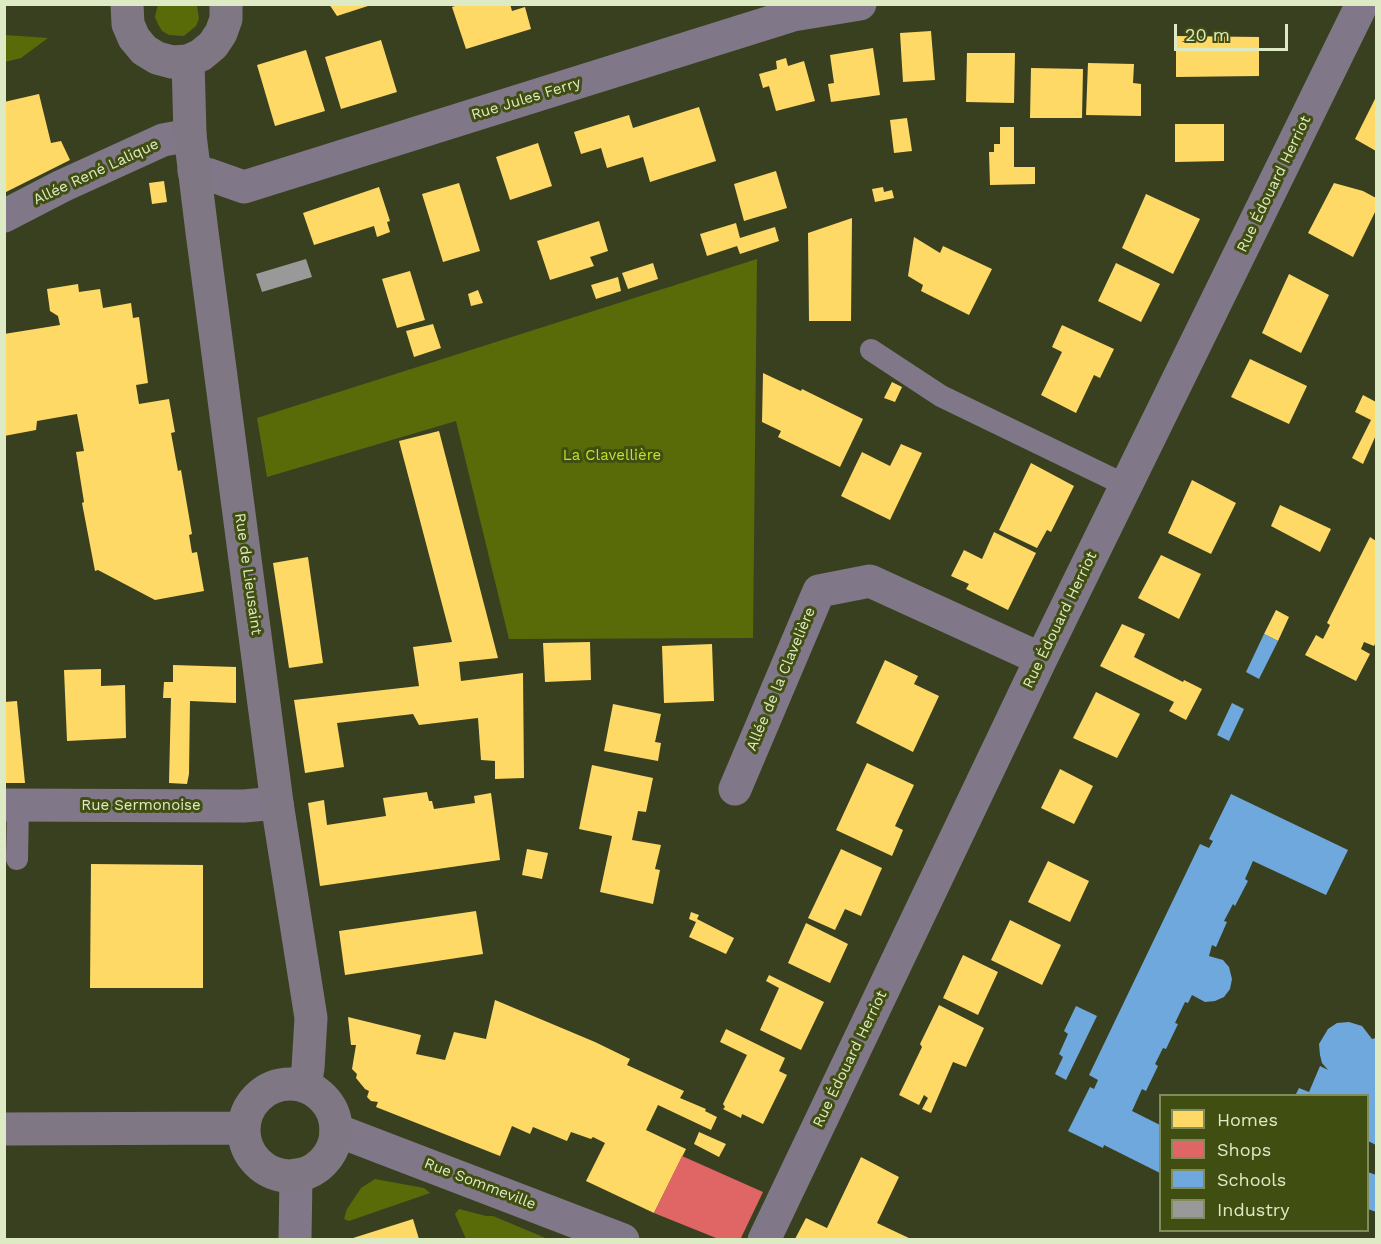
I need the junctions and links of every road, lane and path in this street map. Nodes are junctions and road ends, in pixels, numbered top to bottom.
1 (226, 4) edge
2 (860, 4) edge
3 (1362, 4) edge
4 (121, 6) edge
5 (792, 10) edge
6 (188, 61) junction
7 (190, 135) junction
8 (194, 171) junction
9 (4, 216) edge
10 (871, 350) dead end
11 (1125, 485) junction
12 (1041, 659) junction
13 (735, 789) dead end
14 (278, 803) junction
15 (11, 806) edge
16 (17, 859) dead end
17 (305, 1086) junction
18 (243, 1128) junction
19 (4, 1129) edge
20 (336, 1130) junction
21 (296, 1175) junction
22 (295, 1239) edge
23 (618, 1239) edge
24 (764, 1239) edge

1 - 6 main road
2 - 5 street, Rue Jules Ferry
3 - 11 street, Rue Édouard Herriot
4 - 6 main road
5 - 8 street, Rue Jules Ferry
6 - 7 main road, Rue de Lieusaint
7 - 8 main road, Rue de Lieusaint
7 - 9 street, Allée René Lalique
8 - 14 main road, Rue de Lieusaint
10 - 11 lane
11 - 12 street, Rue Édouard Herriot
12 - 13 street, Allée de la Clavelière
12 - 24 street, Rue Édouard Herriot
14 - 15 street, Rue Sermonoise
14 - 17 main road, Rue de Lieusaint
15 - 16 lane
17 - 18 main road
17 - 20 main road
18 - 19 main road
18 - 21 main road
20 - 21 main road
20 - 23 street, Rue Sommeville
21 - 22 street

